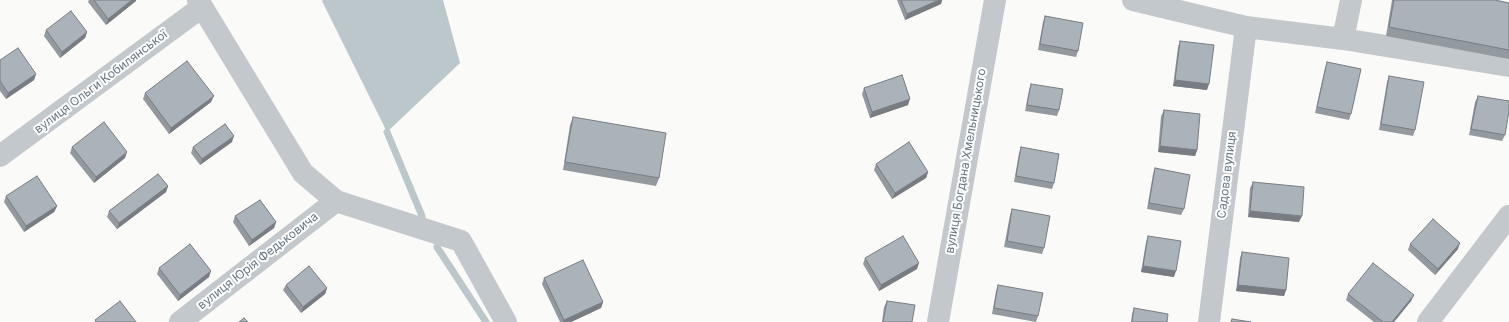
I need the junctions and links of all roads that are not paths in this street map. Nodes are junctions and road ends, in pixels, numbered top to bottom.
1 (995, 0) edge
2 (1133, 0) edge
3 (1351, 0) edge
4 (200, 3) edge
5 (1246, 27) junction
6 (1343, 39) junction
7 (1509, 66) edge
8 (0, 156) edge
9 (336, 201) junction
10 (1509, 216) edge
11 (180, 322) edge
12 (506, 322) edge
13 (938, 322) edge
14 (1209, 322) edge
15 (1428, 322) edge

1 - 13 street, вулиця Богдана Хмельницького
2 - 5 street
3 - 6 street
4 - 8 street, вулиця Ольги Кобилянської
4 - 9 street
5 - 6 street
5 - 14 street, Садова вулиця
6 - 7 street
9 - 11 street, вулиця Юрія Федьковича
9 - 12 street
10 - 15 street

